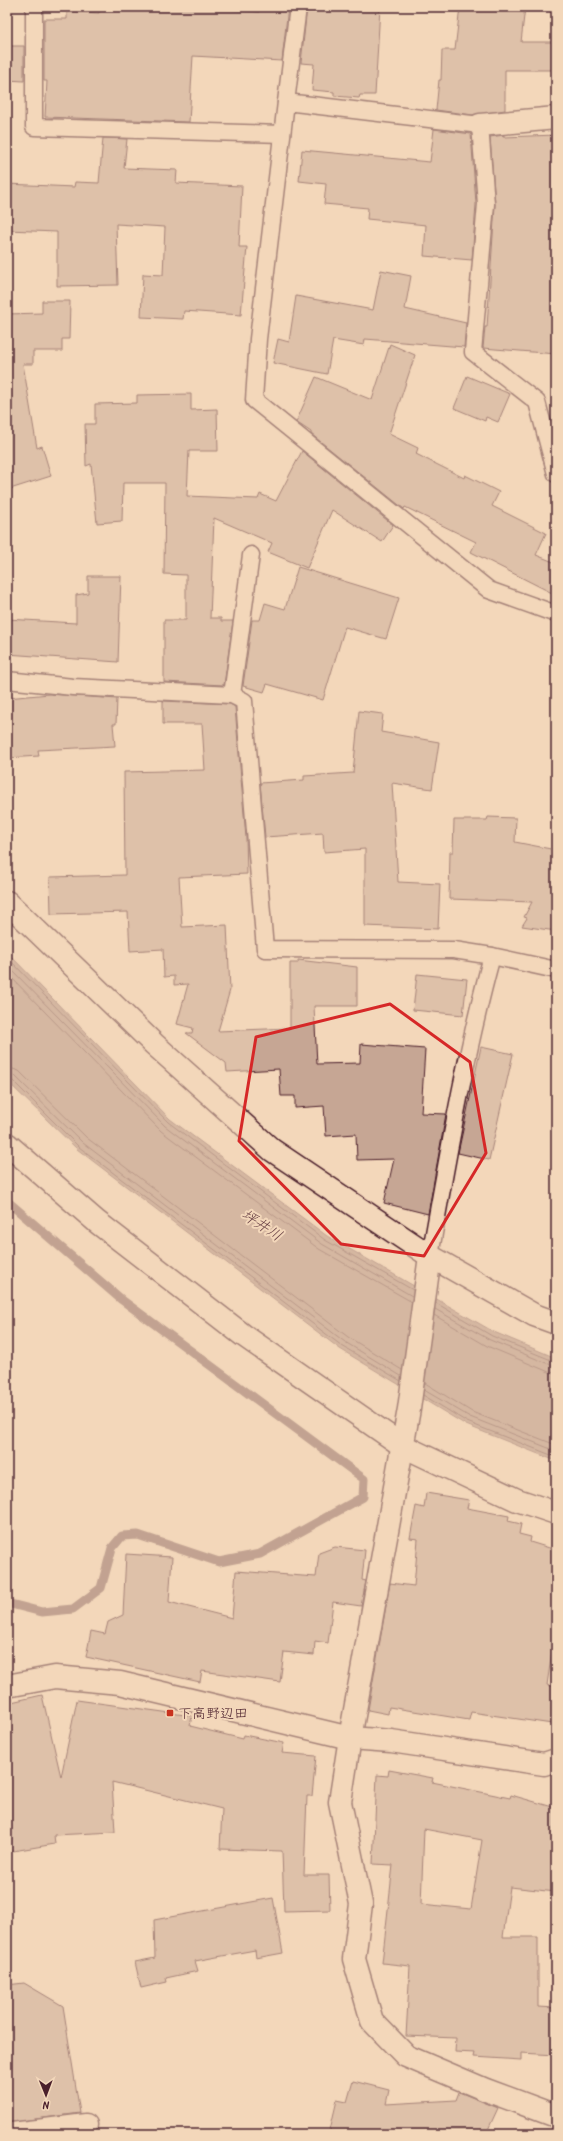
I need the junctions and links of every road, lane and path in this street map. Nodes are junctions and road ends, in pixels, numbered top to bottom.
1 (34, 7) edge
2 (298, 7) edge
3 (286, 102) junction
4 (556, 118) edge
5 (480, 125) junction
6 (282, 134) junction
7 (556, 474) edge
8 (251, 555) dead end
9 (556, 614) edge
10 (7, 680) edge
11 (232, 695) junction
12 (7, 902) edge
13 (492, 956) junction
14 (556, 970) edge
15 (7, 1144) edge
16 (429, 1265) junction
17 (556, 1323) edge
18 (403, 1446) junction
19 (556, 1514) edge
20 (7, 1686) edge
21 (350, 1738) junction
22 (552, 1765) edge
23 (556, 2116) edge
24 (86, 2126) dead end
25 (12, 2134) edge

1 - 6 lane
2 - 3 lane
3 - 5 lane
3 - 6 lane
4 - 5 street
5 - 7 lane
6 - 9 lane
8 - 11 lane
10 - 11 lane
11 - 13 lane
12 - 16 street
13 - 14 lane
13 - 16 lane
15 - 18 street
16 - 17 street
16 - 18 street
18 - 19 street
18 - 21 street
20 - 21 street
21 - 22 street
21 - 23 street
24 - 25 street

